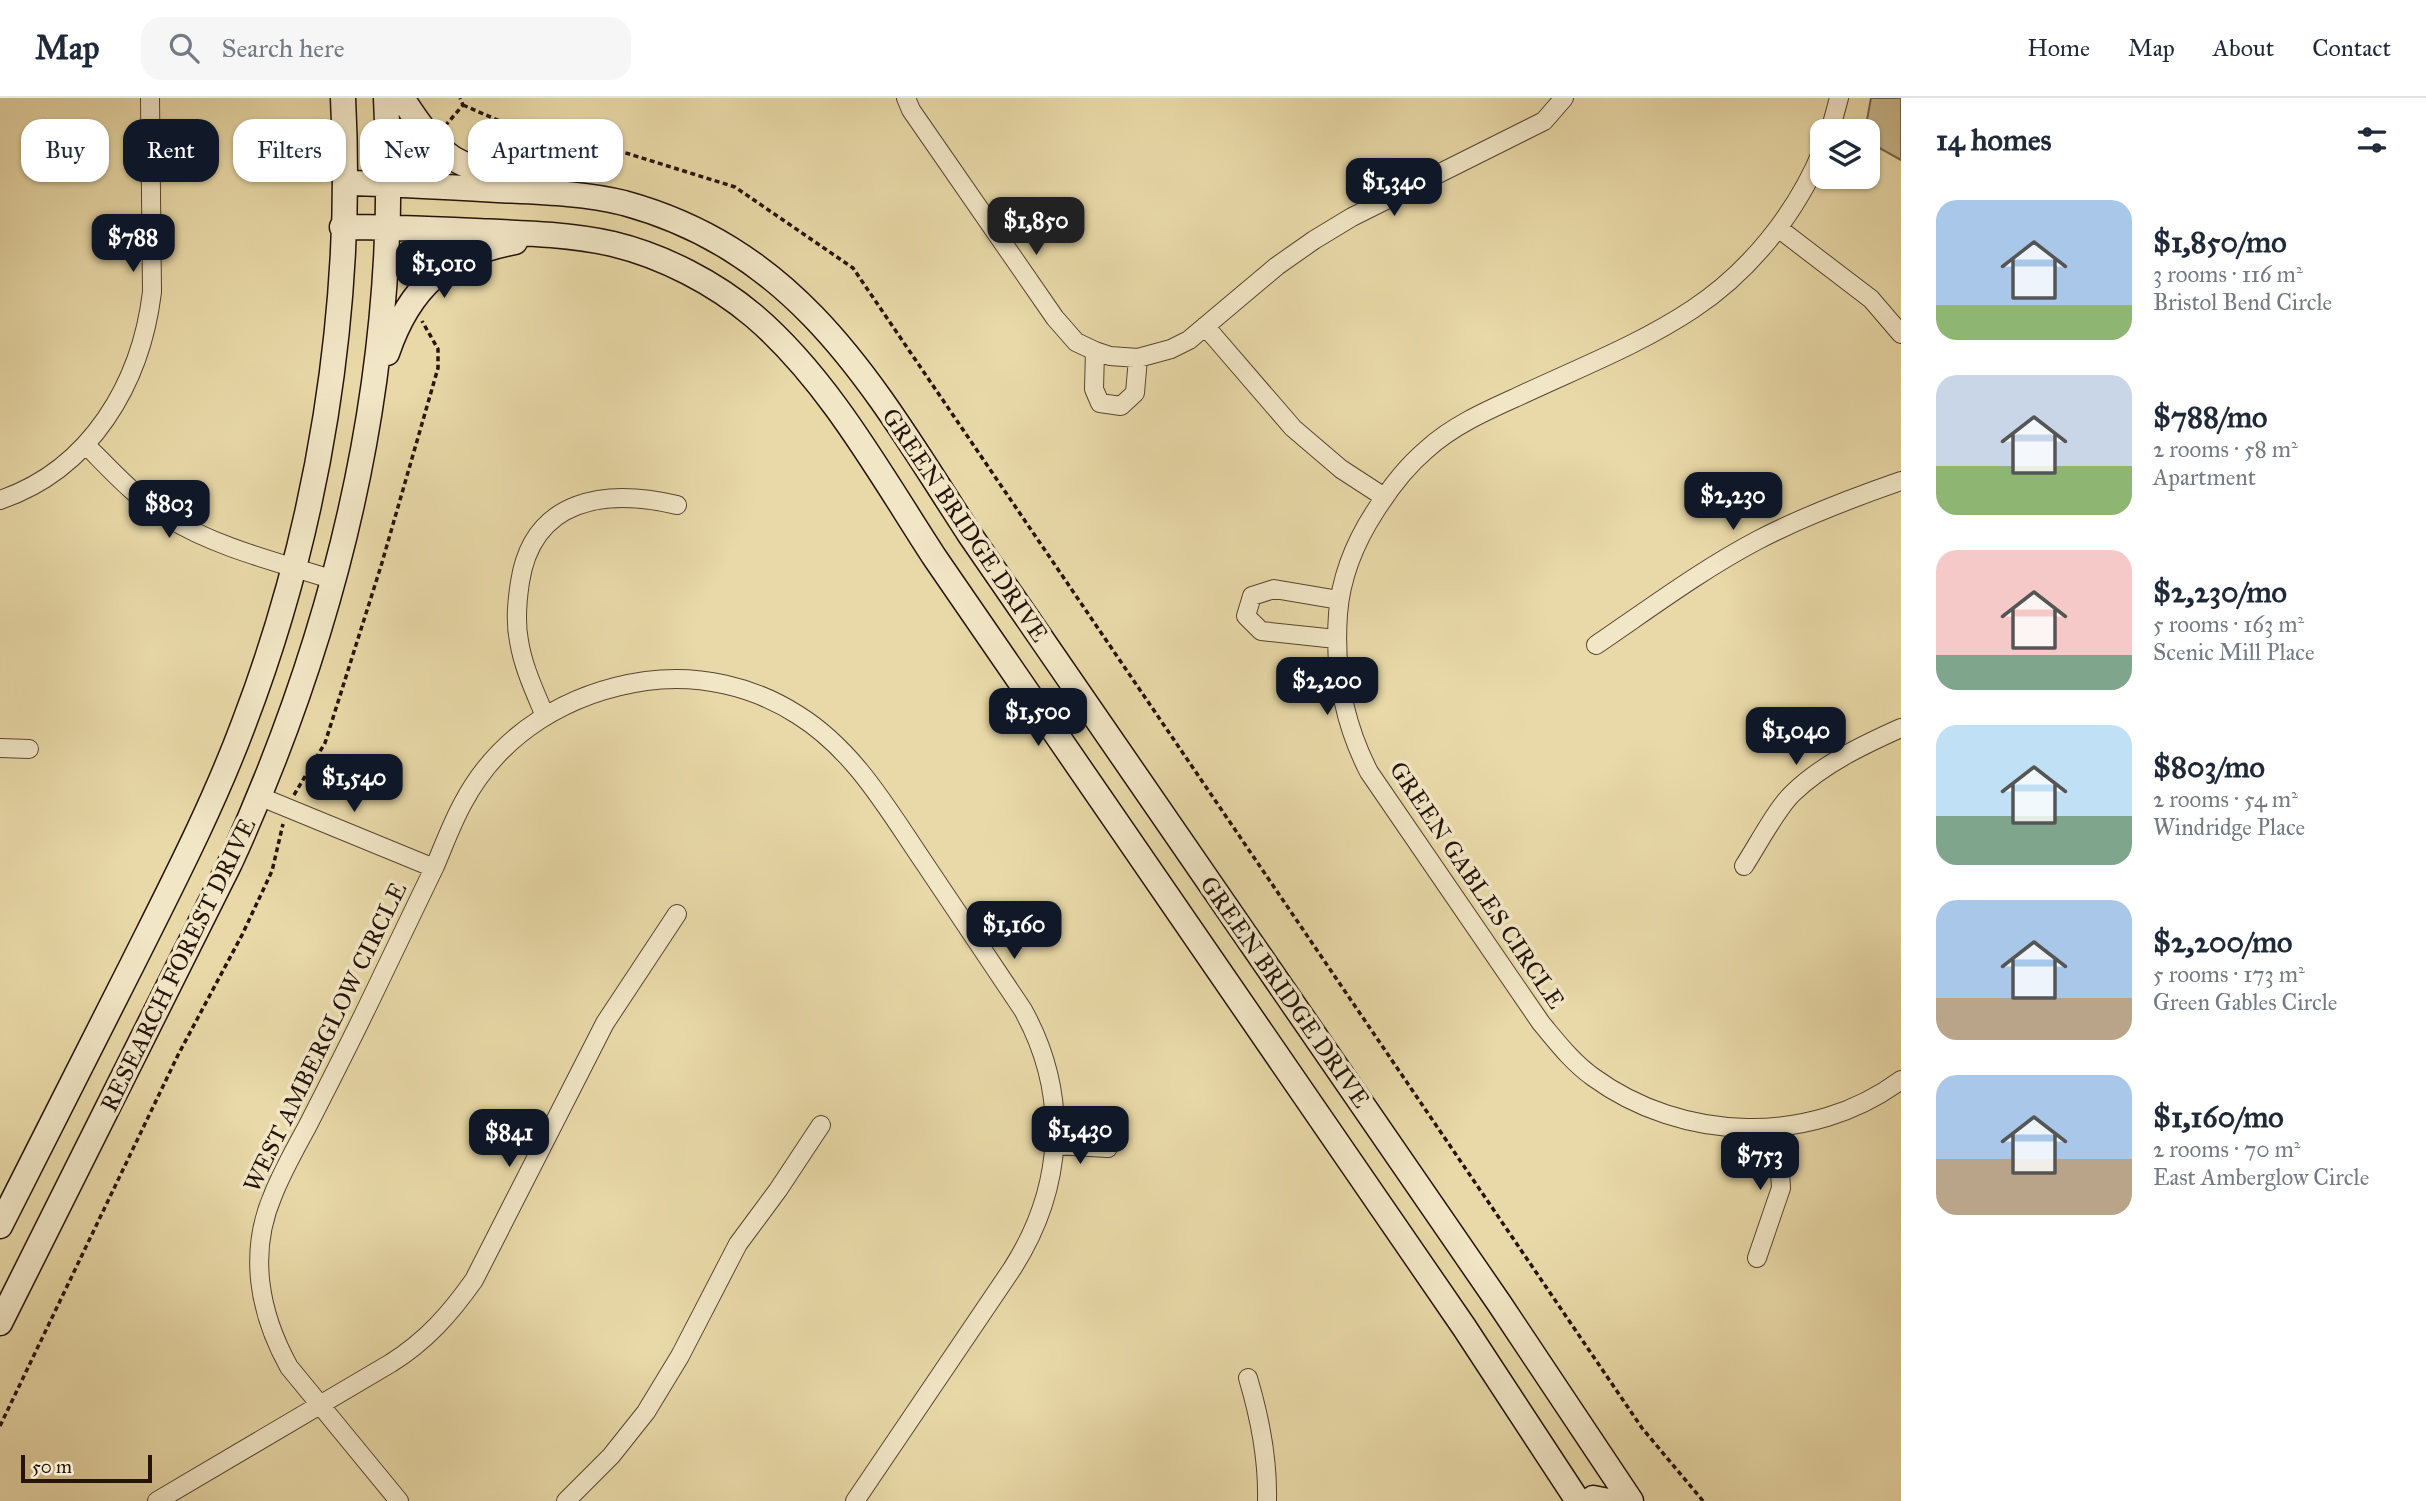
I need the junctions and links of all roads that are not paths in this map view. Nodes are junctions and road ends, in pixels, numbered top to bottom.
1 (150, 98) edge
2 (342, 98) edge
3 (386, 98) edge
4 (402, 98) edge
5 (906, 98) edge
6 (1564, 98) edge
7 (1839, 98) edge
8 (1833, 119) edge
9 (1810, 172) edge
10 (345, 183) junction
11 (388, 184) junction
12 (553, 193) junction
13 (342, 227) junction
14 (386, 227) junction
15 (1778, 228) junction
16 (549, 235) junction
17 (1205, 326) junction
18 (1901, 334) edge
19 (1095, 351) junction
20 (1138, 358) junction
21 (372, 400) junction
22 (86, 445) junction
23 (1901, 481) edge
24 (1384, 498) junction
25 (0, 500) edge
26 (677, 505) dead end
27 (293, 567) junction
28 (334, 580) junction
29 (1339, 600) junction
30 (1336, 639) junction
31 (1596, 645) dead end
32 (545, 716) junction
33 (1901, 728) edge
34 (0, 747) edge
35 (29, 749) dead end
36 (261, 797) junction
37 (1744, 866) dead end
38 (434, 868) junction
39 (677, 914) dead end
40 (1901, 1080) edge
41 (821, 1125) dead end
42 (1777, 1127) junction
43 (1055, 1145) junction
44 (1108, 1148) dead end
45 (0, 1226) edge
46 (1757, 1258) dead end
47 (0, 1323) edge
48 (1248, 1378) dead end
49 (319, 1406) junction
50 (157, 1501) edge
51 (399, 1501) edge
52 (566, 1501) edge
53 (855, 1501) edge
54 (1267, 1501) edge
55 (1578, 1501) edge
56 (1589, 1501) edge
57 (1608, 1501) edge
58 (1631, 1501) edge

1 - 22 street
2 - 10 main road, RESEARCH FOREST DRIVE
3 - 11 main road, RESEARCH FOREST DRIVE
4 - 12 main road
5 - 19 street
6 - 17 street
7 - 8 street
9 - 15 street, GREEN GABLES CIRCLE
10 - 11 main road, GREEN BRIDGE DRIVE
10 - 13 main road, RESEARCH FOREST DRIVE
11 - 12 main road, GREEN BRIDGE DRIVE
11 - 14 main road, RESEARCH FOREST DRIVE
12 - 58 main road, GREEN BRIDGE DRIVE
13 - 14 main road, GREEN BRIDGE DRIVE
13 - 27 main road, RESEARCH FOREST DRIVE
14 - 16 main road, GREEN BRIDGE DRIVE
14 - 21 main road, RESEARCH FOREST DRIVE
15 - 18 street
15 - 24 street, GREEN GABLES CIRCLE
16 - 21 main road
16 - 55 main road, GREEN BRIDGE DRIVE
17 - 20 street
17 - 24 street
19 - 20 street
19 - 20 street
21 - 28 main road, RESEARCH FOREST DRIVE
22 - 25 street
22 - 27 street
23 - 31 street
24 - 29 street, GREEN GABLES CIRCLE
26 - 32 street
27 - 28 street
27 - 45 main road, RESEARCH FOREST DRIVE
28 - 36 main road, RESEARCH FOREST DRIVE
29 - 30 street, GREEN GABLES CIRCLE
29 - 30 street
30 - 42 street, GREEN GABLES CIRCLE
32 - 38 street, WEST AMBERGLOW CIRCLE
32 - 43 street, WEST AMBERGLOW CIRCLE
33 - 37 street
34 - 35 street
36 - 38 street
36 - 47 main road, RESEARCH FOREST DRIVE
38 - 49 street, WEST AMBERGLOW CIRCLE
39 - 49 street
40 - 42 street, GREEN GABLES CIRCLE
41 - 52 street
42 - 46 street
43 - 44 street
43 - 53 street, WEST AMBERGLOW CIRCLE
48 - 54 street
49 - 50 street
49 - 51 street, WEST AMBERGLOW CIRCLE
56 - 57 main road

